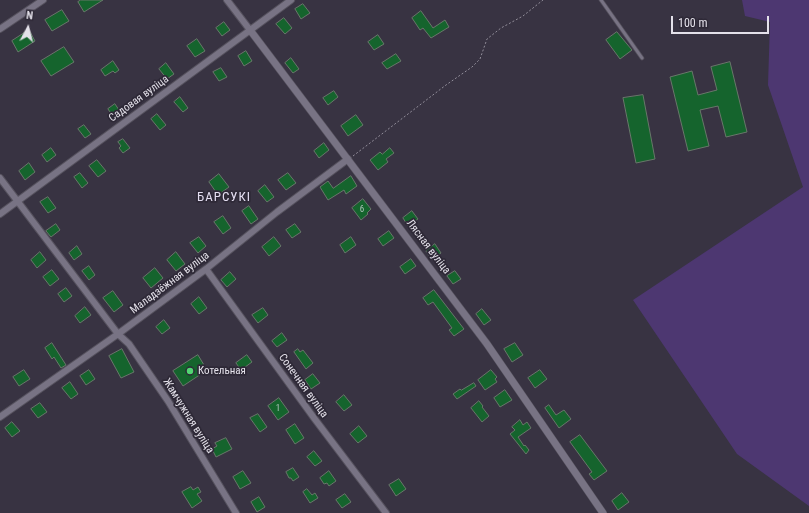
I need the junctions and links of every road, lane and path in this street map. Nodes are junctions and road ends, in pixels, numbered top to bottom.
1 (43, 0) edge
2 (226, 0) edge
3 (290, 0) edge
4 (543, 0) edge
5 (601, 0) edge
6 (0, 29) edge
7 (250, 30) junction
8 (642, 58) dead end
9 (348, 159) junction
10 (0, 178) edge
11 (17, 201) junction
12 (0, 214) edge
13 (206, 269) junction
14 (118, 334) junction
15 (0, 417) edge
16 (236, 513) edge
17 (386, 513) edge
18 (603, 513) edge

1 - 6 street
2 - 7 street, Лясная вуліца
3 - 7 street, Садовая вуліца
4 - 9 path
5 - 8 lane
7 - 9 street, Лясная вуліца
7 - 11 street, Садовая вуліца
9 - 13 street, Маладзёжная вуліца
9 - 18 street, Лясная вуліца
10 - 11 street, Жамчужная вуліца
11 - 12 street, Садовая вуліца
11 - 14 street, Жамчужная вуліца
13 - 14 street, Маладзёжная вуліца
13 - 17 street, Сонечная вуліца
14 - 15 street, Маладзёжная вуліца
14 - 16 street, Жамчужная вуліца

